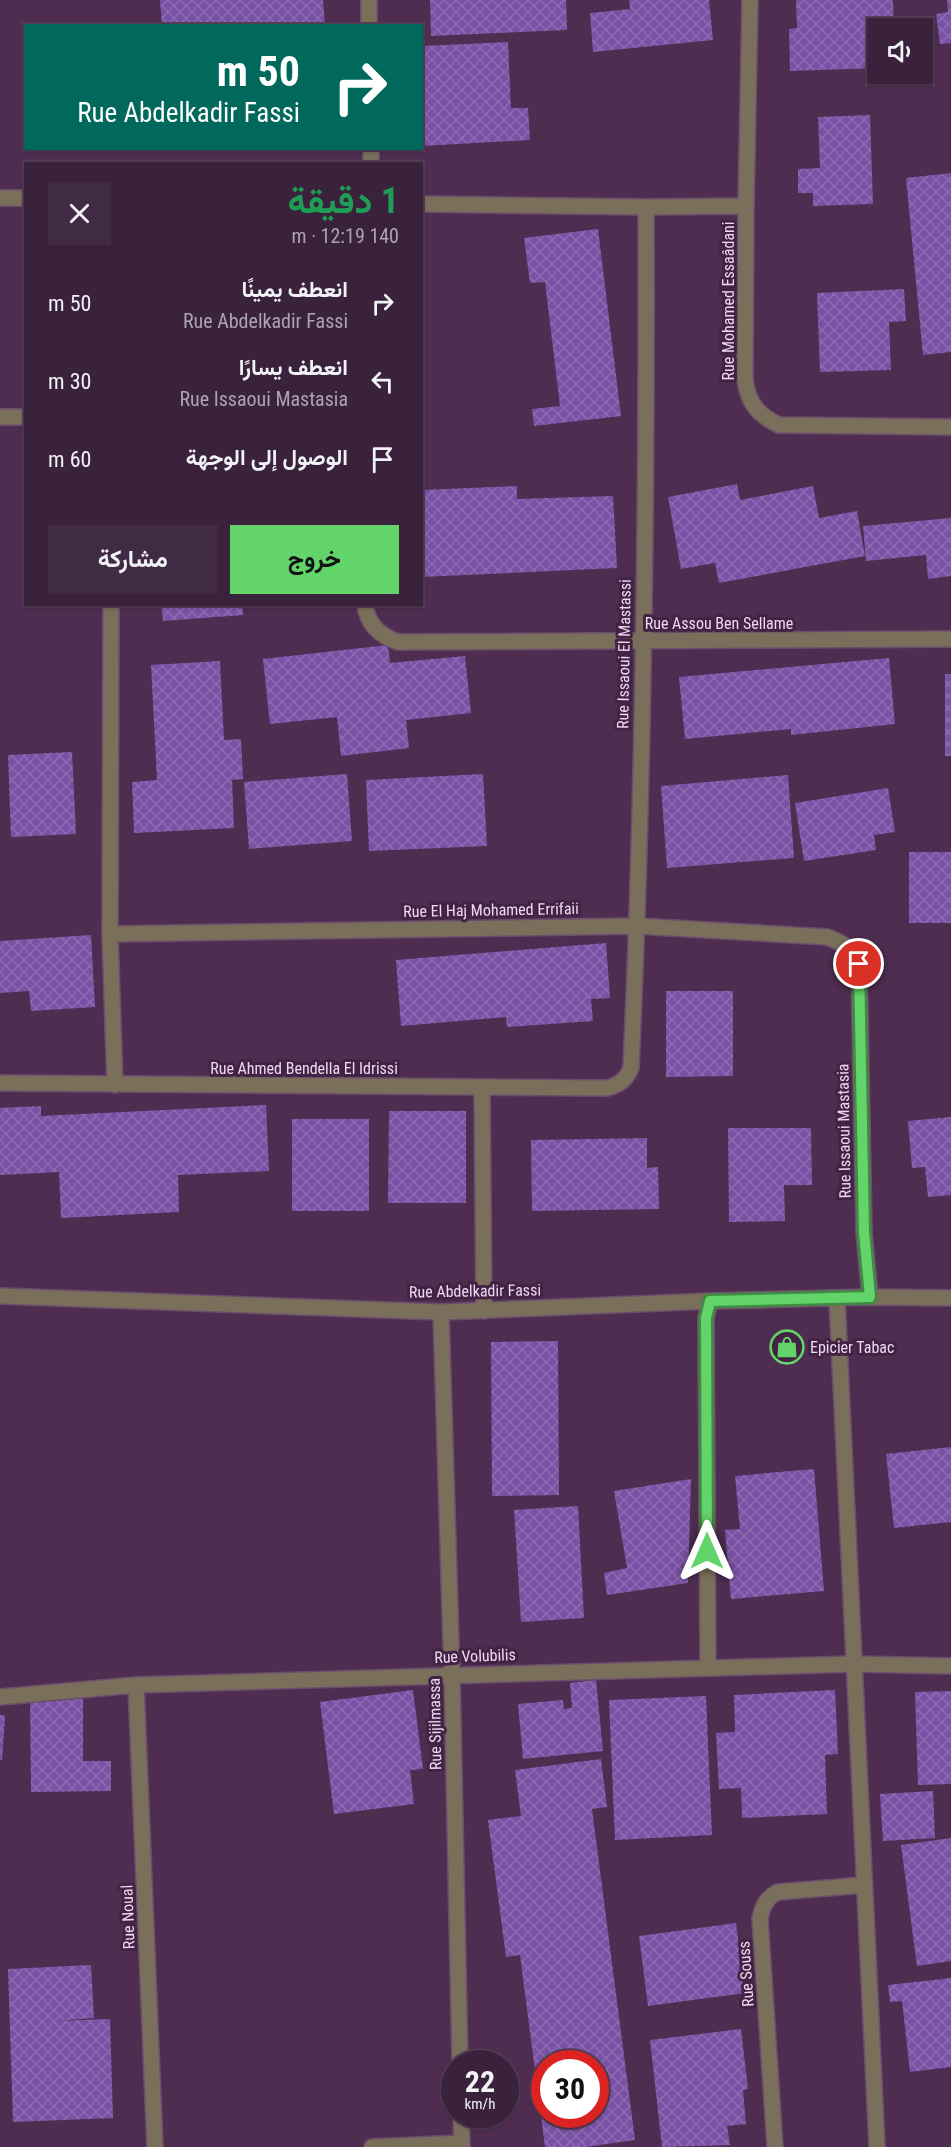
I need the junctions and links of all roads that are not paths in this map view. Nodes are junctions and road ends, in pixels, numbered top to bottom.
1 (369, 0) edge
2 (750, 0) edge
3 (369, 24) edge
4 (0, 198) edge
5 (24, 198) edge
6 (423, 204) edge
7 (746, 206) junction
8 (646, 207) junction
9 (0, 417) edge
10 (24, 417) edge
11 (951, 427) edge
12 (111, 606) edge
13 (365, 606) edge
14 (951, 639) edge
15 (643, 641) junction
16 (637, 926) junction
17 (110, 934) junction
18 (859, 964) joint
19 (0, 1083) edge
20 (115, 1084) junction
21 (482, 1086) junction
22 (607, 1088) joint
23 (0, 1296) edge
24 (870, 1297) junction
25 (951, 1298) edge
26 (837, 1299) junction
27 (710, 1301) junction
28 (441, 1311) junction
29 (484, 1311) junction
30 (853, 1664) junction
31 (951, 1665) edge
32 (708, 1668) junction
33 (452, 1675) junction
34 (136, 1685) junction
35 (0, 1696) edge
36 (863, 1885) junction
37 (460, 2050) edge
38 (461, 2128) edge
39 (462, 2145) edge
40 (155, 2147) edge
41 (372, 2147) edge
42 (775, 2147) edge
43 (877, 2147) edge

1 - 3 street
2 - 7 street, Rue Mohamed Essaâdani
4 - 5 street
6 - 8 street
7 - 8 street
7 - 11 street, Rue Mohamed Essaâdani
8 - 15 street, Rue Issaoui El Mastassi
9 - 10 street
12 - 17 street
13 - 15 street, Rue Assou Ben Sellame
14 - 15 street, Rue Assou Ben Sellame
15 - 16 street, Rue Issaoui El Mastassi
16 - 17 street, Rue El Haj Mohamed Errifaii
16 - 18 street, Rue El Haj Mohamed Errifaii
16 - 22 street, Rue Issaoui El Mastassi
17 - 20 street
18 - 24 street, Rue Issaoui Mastasia
19 - 20 street, Rue Ahmed Bendella El Idrissi
20 - 21 street, Rue Ahmed Bendella El Idrissi
21 - 22 street, Rue Ahmed Bendella El Idrissi
21 - 29 street
23 - 28 street, Rue Abdelkadir Fassi
24 - 25 street, Rue Abdelkadir Fassi
24 - 26 street, Rue Abdelkadir Fassi
26 - 27 street, Rue Abdelkadir Fassi
26 - 30 street
27 - 29 street, Rue Abdelkadir Fassi
27 - 32 street
28 - 29 street, Rue Abdelkadir Fassi
28 - 33 street, Rue Sijilmassa
30 - 31 street, Rue Volubilis
30 - 32 street, Rue Volubilis
30 - 36 street
32 - 33 street, Rue Volubilis
33 - 34 street, Rue Volubilis
33 - 37 street, Rue Sijilmassa
34 - 35 street, Rue Volubilis
34 - 40 street, Rue Noual
36 - 42 street, Rue Souss
36 - 43 street
38 - 39 street
39 - 41 street

